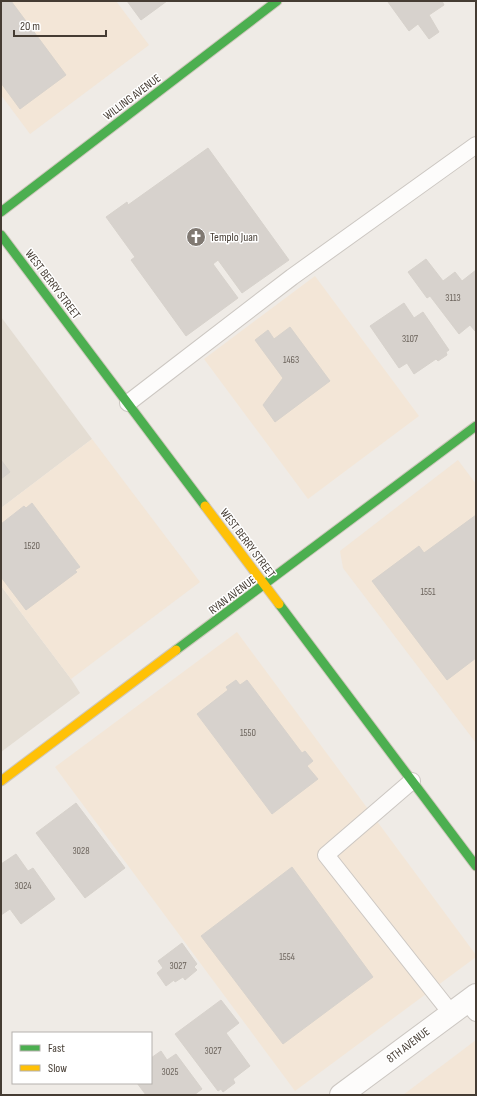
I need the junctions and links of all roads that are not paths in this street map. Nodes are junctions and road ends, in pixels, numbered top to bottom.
1 (277, 1) edge
2 (476, 145) edge
3 (1, 212) edge
4 (1, 235) edge
5 (128, 403) junction
6 (476, 426) edge
7 (265, 585) junction
8 (1, 781) edge
9 (412, 781) junction
10 (476, 866) edge
11 (467, 1006) edge
12 (341, 1095) edge

1 - 3 street, WILLING AVENUE
2 - 5 lane
4 - 5 street, WEST BERRY STREET
5 - 7 street, WEST BERRY STREET
6 - 7 street, RYAN AVENUE
7 - 8 street, RYAN AVENUE
7 - 9 street, WEST BERRY STREET
9 - 10 street, WEST BERRY STREET
9 - 11 lane
11 - 12 street, 8TH AVENUE

